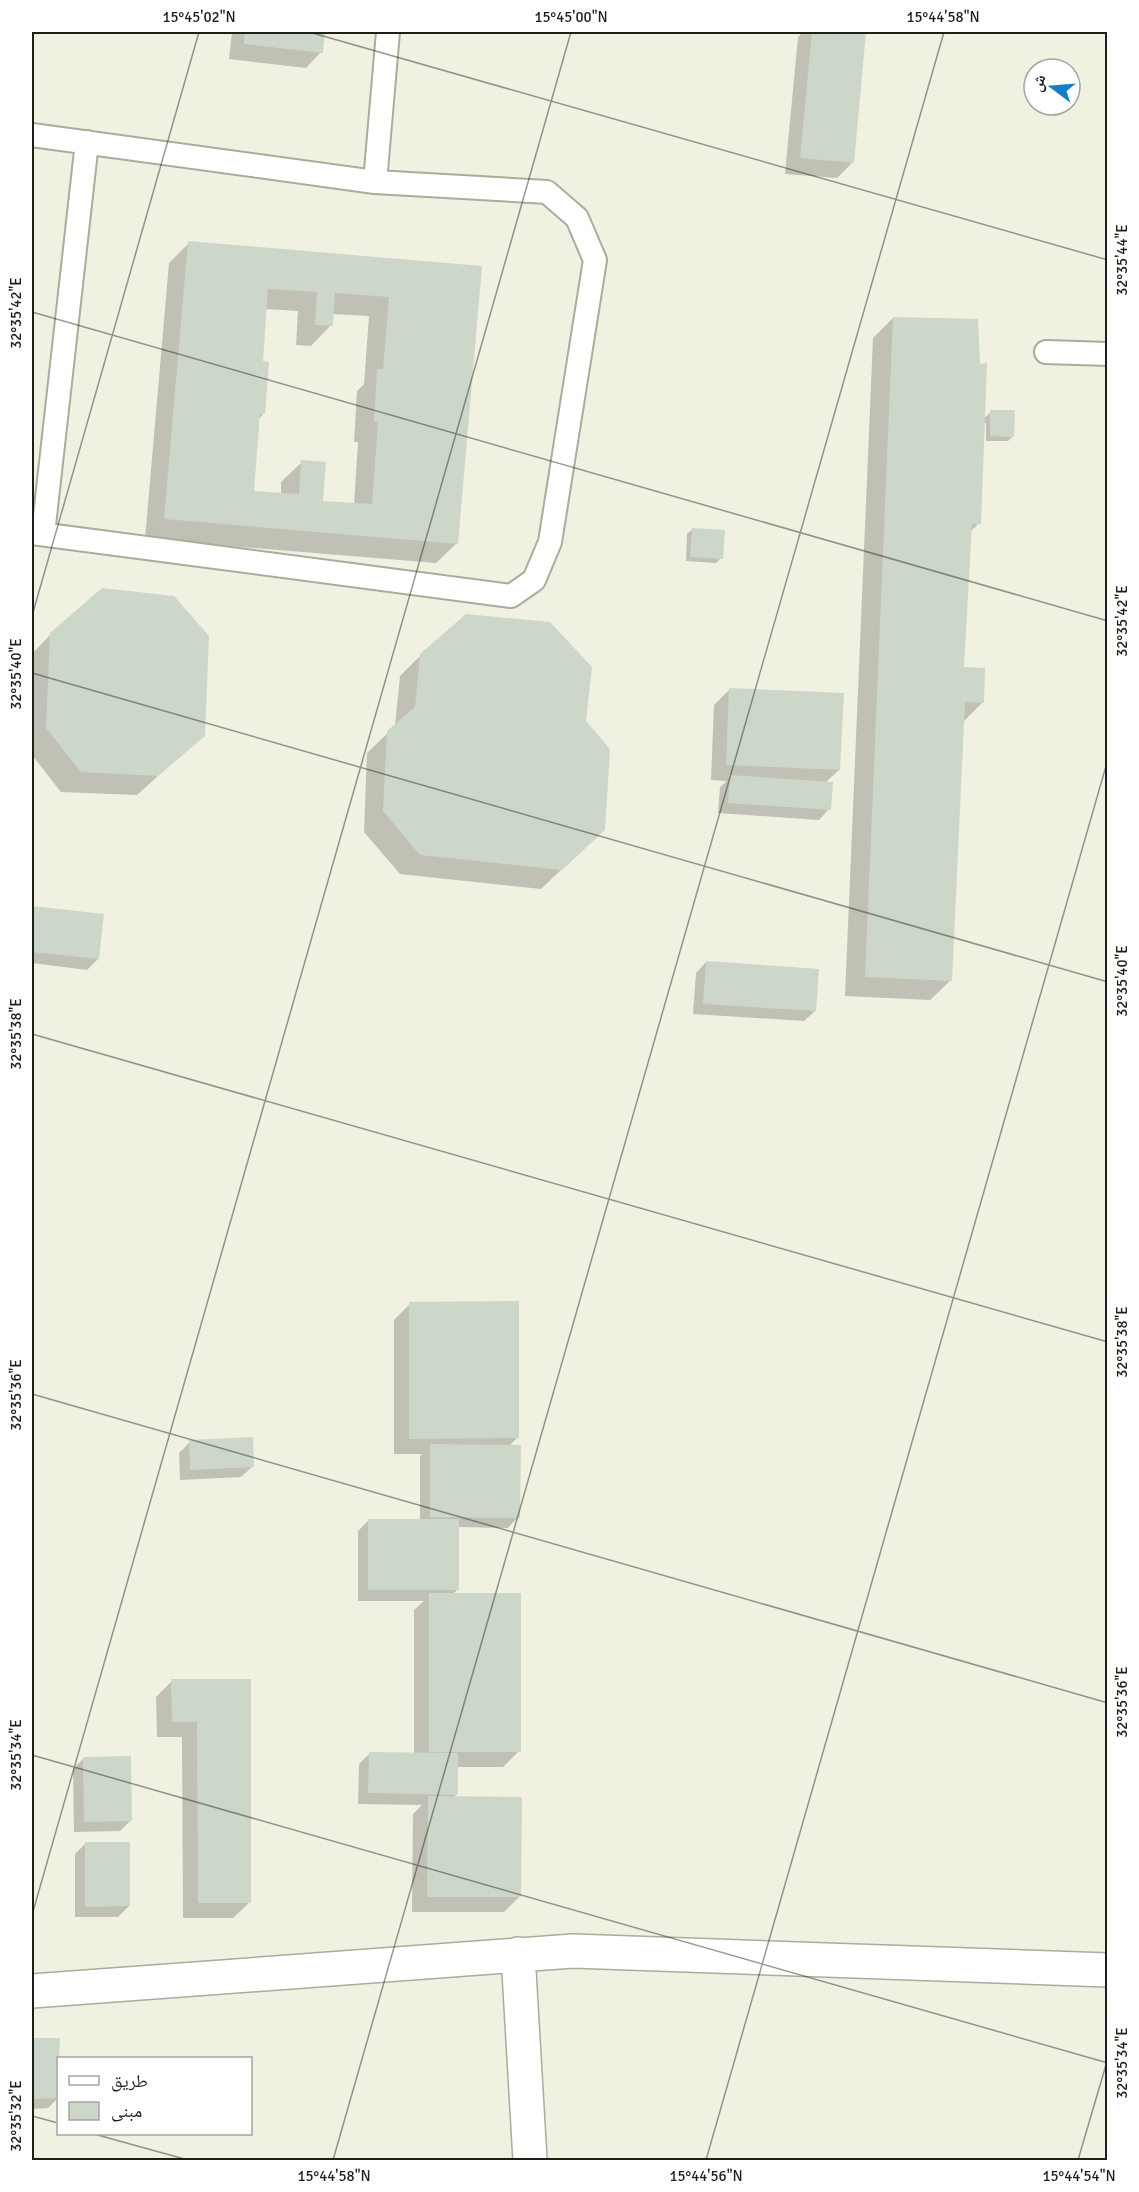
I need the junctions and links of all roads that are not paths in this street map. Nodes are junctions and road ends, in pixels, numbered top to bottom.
1 (388, 32) edge
2 (32, 135) edge
3 (87, 142) junction
4 (375, 182) junction
5 (1046, 352) dead end
6 (1107, 354) edge
7 (37, 534) edge
8 (518, 1954) junction
9 (1107, 1970) edge
10 (32, 1991) edge
11 (530, 2160) edge

1 - 4 lane
2 - 3 lane
3 - 4 lane
3 - 7 lane
4 - 7 lane
5 - 6 lane
8 - 9 street
8 - 10 street
8 - 11 street

